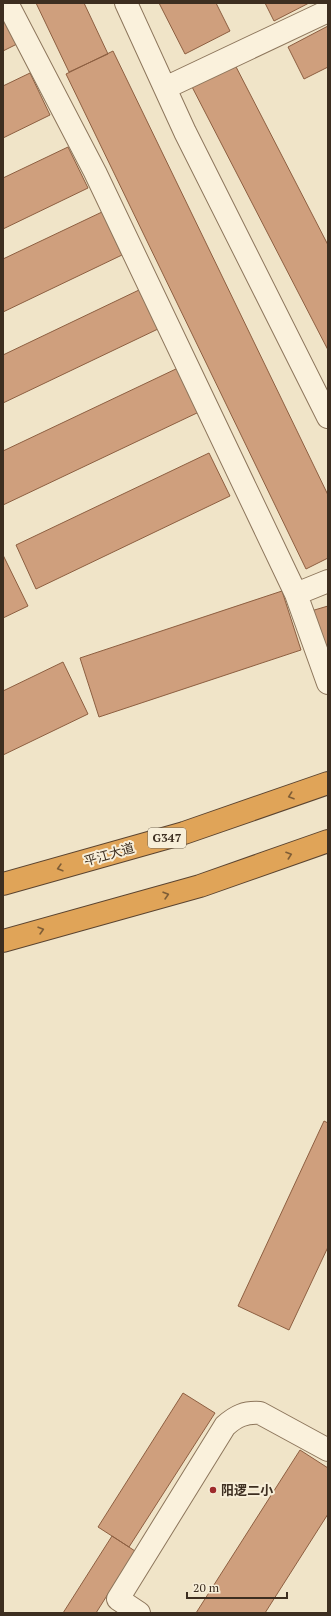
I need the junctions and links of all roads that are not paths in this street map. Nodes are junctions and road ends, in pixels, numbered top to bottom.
1 (7, 3) edge
2 (126, 3) edge
3 (328, 11) edge
4 (165, 88) junction
5 (328, 417) edge
6 (328, 581) edge
7 (296, 594) junction
8 (328, 682) edge
9 (328, 783) edge
10 (328, 841) edge
11 (3, 884) edge
12 (3, 941) edge
13 (328, 1450) edge
14 (139, 1613) edge

1 - 7 lane
2 - 4 lane
3 - 4 lane
4 - 5 lane
6 - 7 lane
7 - 8 lane
9 -> 11 highway, 平江大道 / G347
12 -> 10 highway
13 - 14 lane

